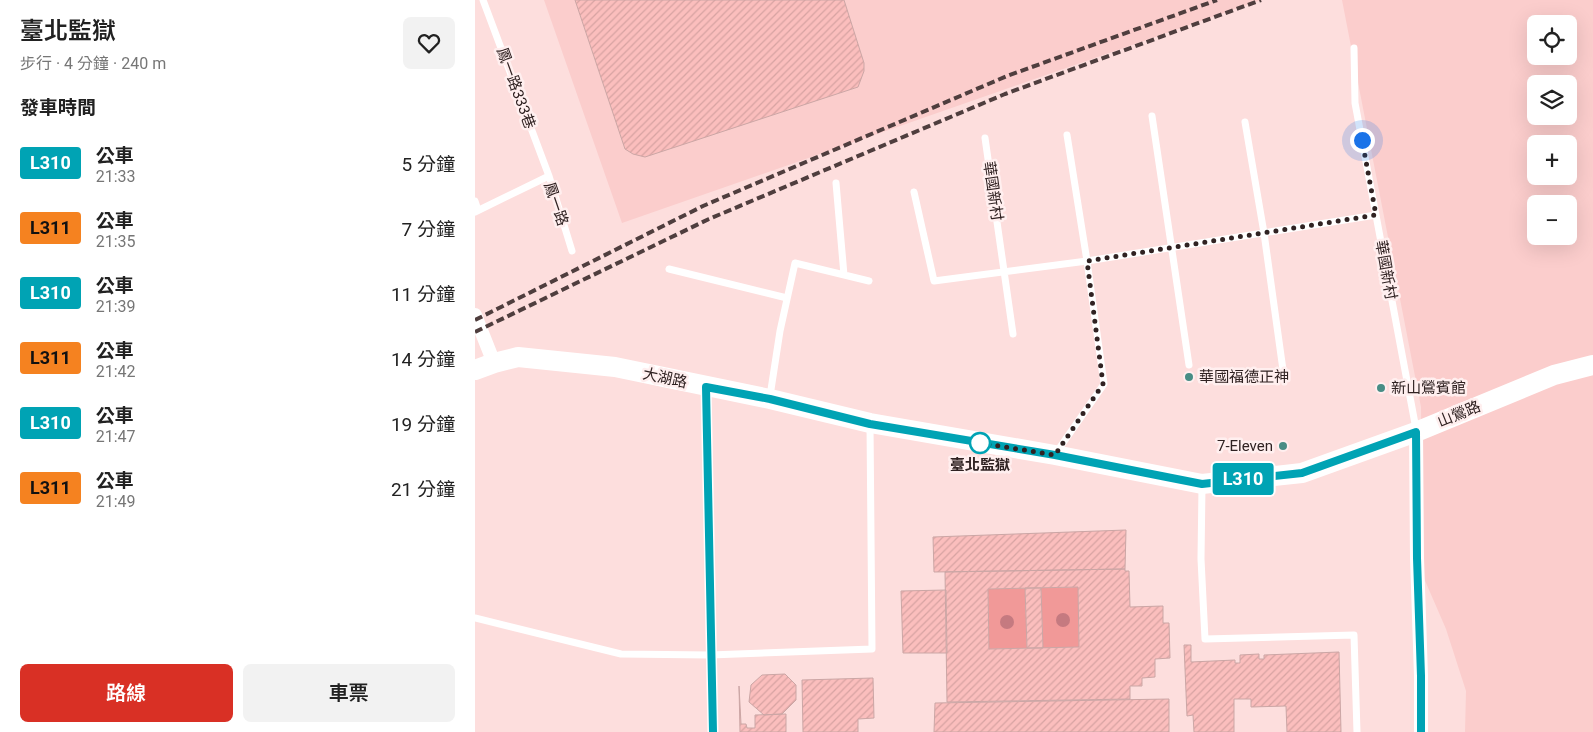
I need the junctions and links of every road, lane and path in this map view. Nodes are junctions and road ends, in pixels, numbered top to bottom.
1 (483, 0) edge
2 (1354, 48) dead end
3 (1152, 116) dead end
4 (1245, 122) dead end
5 (1067, 135) dead end
6 (985, 138) dead end
7 (549, 176) junction
8 (837, 183) dead end
9 (914, 192) dead end
10 (475, 201) edge
11 (477, 211) edge
12 (1376, 215) junction
13 (1264, 233) junction
14 (1172, 248) junction
15 (572, 251) dead end
16 (1087, 261) junction
17 (669, 269) dead end
18 (1004, 272) junction
19 (845, 275) junction
20 (869, 281) dead end
21 (787, 298) junction
22 (475, 315) edge
23 (1013, 334) dead end
24 (494, 363) junction
25 (1189, 365) dead end
26 (1593, 365) edge
27 (475, 370) edge
28 (1283, 370) dead end
29 (706, 387) junction
30 (770, 399) junction
31 (862, 422) junction
32 (1416, 432) junction
33 (1055, 455) junction
34 (1202, 484) junction
35 (475, 618) edge
36 (710, 655) junction
37 (713, 732) edge
38 (1357, 732) edge
39 (1421, 732) edge

1 - 7 lane, 鳳一路333巷
2 - 12 lane, 華國新村
3 - 14 lane
4 - 13 lane
5 - 16 lane
6 - 18 lane, 華國新村
7 - 11 lane, 鳳一路
7 - 15 lane, 鳳一路
8 - 19 lane
9 - 18 lane
10 - 11 lane
12 - 13 lane
12 - 32 lane, 華國新村
13 - 14 lane
13 - 28 lane
14 - 16 lane
14 - 25 lane
16 - 18 lane
16 - 33 lane
17 - 21 lane
18 - 23 lane, 華國新村
19 - 20 lane
19 - 21 lane
21 - 30 lane
22 - 24 street
24 - 27 street, 大湖路
24 - 29 street, 大湖路
26 - 32 street, 山鶯路
29 - 30 street, 大湖路
29 - 36 lane
30 - 31 street, 大湖路
31 - 33 street, 山鶯路
31 - 36 lane
32 - 34 street, 山鶯路
32 - 39 street
33 - 34 street, 山鶯路
34 - 38 lane
35 - 36 lane
36 - 37 lane

